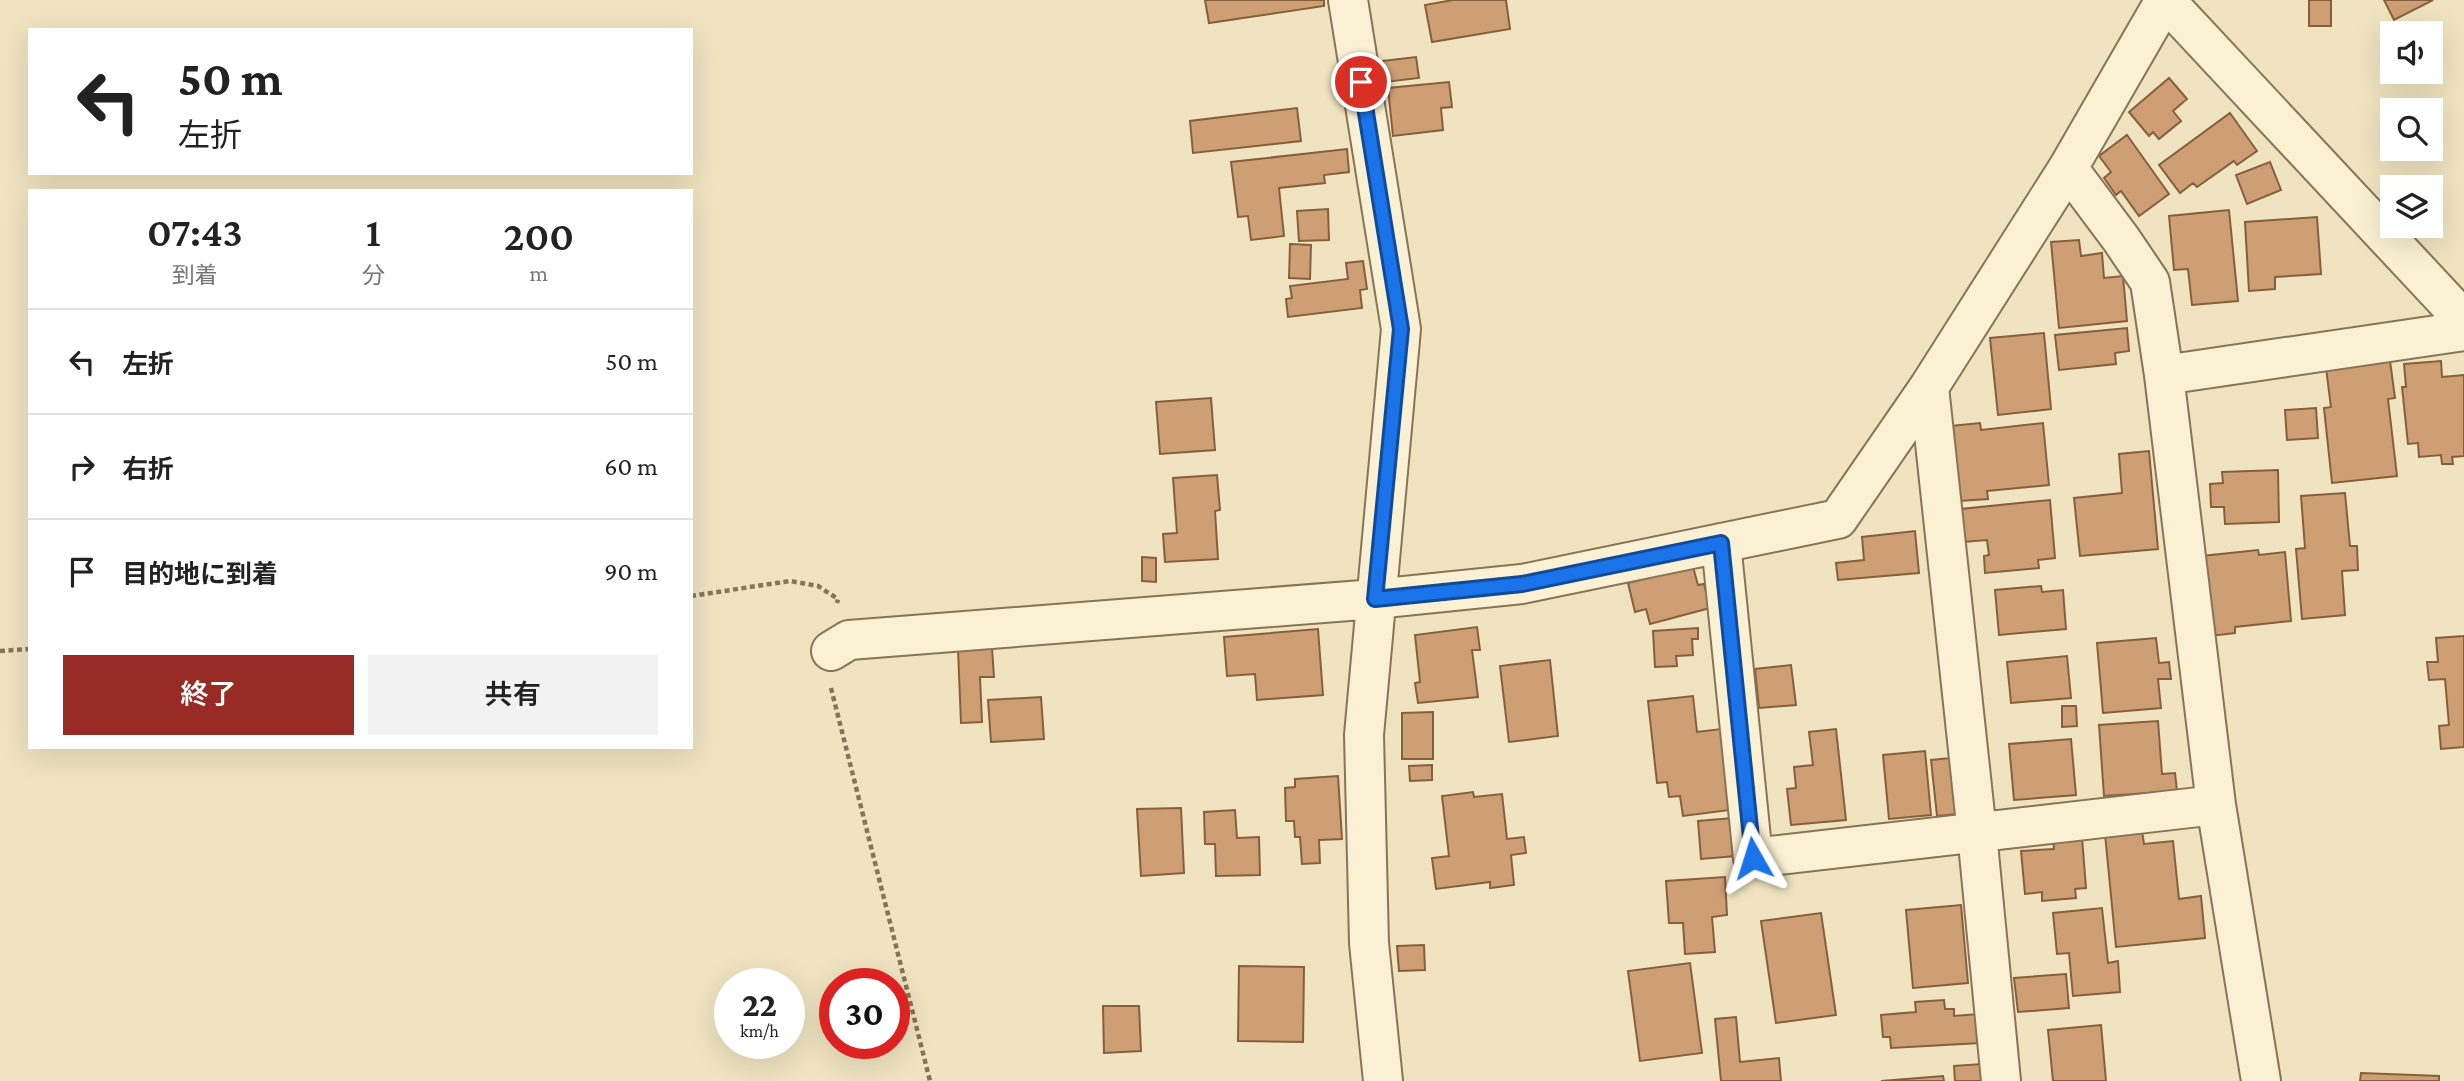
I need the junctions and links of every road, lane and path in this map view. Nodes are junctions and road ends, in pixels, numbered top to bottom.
1 (1348, 0) edge
2 (2165, 0) edge
3 (2068, 168) junction
4 (2464, 320) edge
5 (2464, 331) edge
6 (2164, 375) junction
7 (1928, 387) junction
8 (1721, 543) junction
9 (693, 596) edge
10 (1375, 599) junction
11 (28, 649) edge
12 (831, 650) junction
13 (0, 651) edge
14 (2216, 805) junction
15 (1977, 833) junction
16 (930, 1081) edge
17 (1383, 1081) edge
18 (2001, 1081) edge
19 (2261, 1081) edge

1 - 10 street
2 - 3 street
2 - 4 street
3 - 6 street
3 - 7 street
5 - 6 street
6 - 14 street
7 - 8 street
7 - 15 street
8 - 10 street
8 - 15 street
9 - 12 path
10 - 12 street
10 - 17 street
11 - 13 path
12 - 16 path
14 - 15 street
14 - 19 street
15 - 18 street

